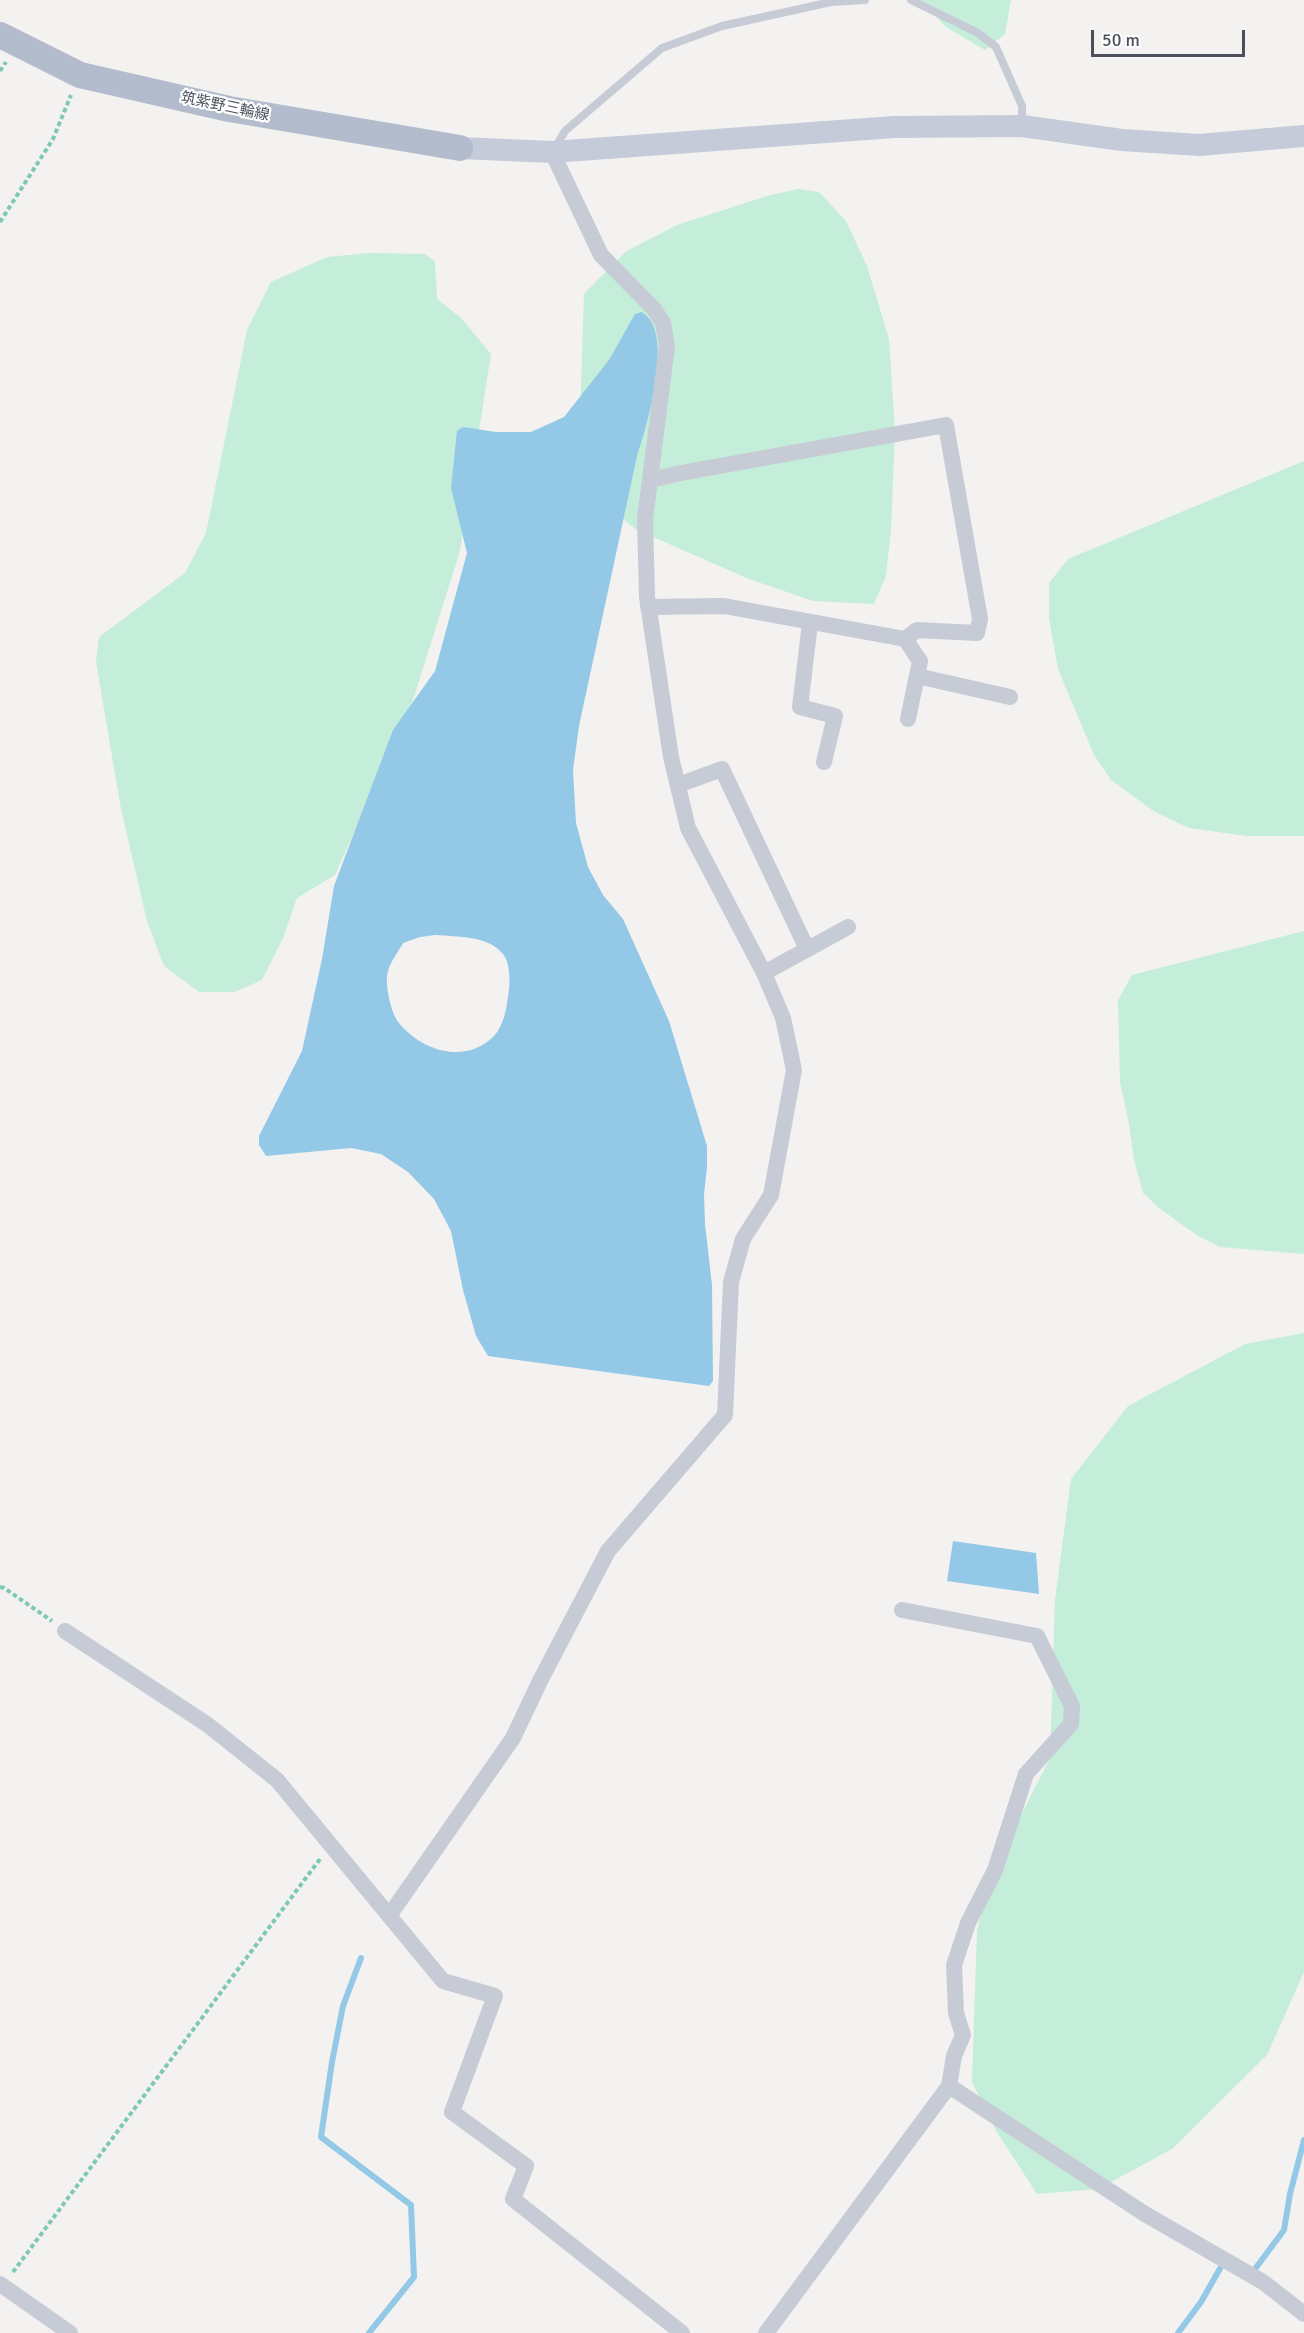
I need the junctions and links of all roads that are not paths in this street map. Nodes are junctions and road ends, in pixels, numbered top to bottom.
1 (865, 0) edge
2 (911, 0) edge
3 (0, 35) edge
4 (1022, 126) junction
5 (1304, 136) edge
6 (460, 148) joint
7 (552, 152) junction
8 (650, 480) junction
9 (648, 608) junction
10 (810, 623) junction
11 (905, 639) junction
12 (917, 675) junction
13 (1010, 697) dead end
14 (908, 720) dead end
15 (824, 762) dead end
16 (678, 785) junction
17 (848, 927) dead end
18 (807, 949) junction
19 (764, 974) junction
20 (902, 1610) dead end
21 (65, 1631) road end
22 (389, 1916) junction
23 (949, 2086) junction
24 (1, 2285) edge
25 (1304, 2314) edge
26 (70, 2333) edge
27 (681, 2333) edge
28 (766, 2333) edge

1 - 7 lane
2 - 4 lane
3 - 6 main road, 筑紫野三輪線
4 - 5 street
4 - 7 street
6 - 7 street
7 - 8 street
8 - 9 street
8 - 11 street
9 - 10 street
9 - 16 street
10 - 11 street
10 - 15 street
11 - 12 street
12 - 13 street
12 - 14 street
16 - 18 street
16 - 19 street
17 - 18 street
18 - 19 street
19 - 22 street
20 - 23 street
21 - 22 street
22 - 27 street
23 - 25 street
23 - 28 street
24 - 26 street

